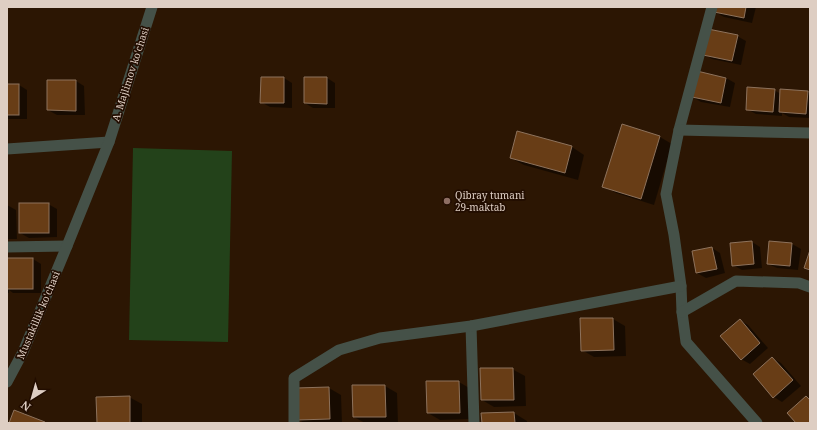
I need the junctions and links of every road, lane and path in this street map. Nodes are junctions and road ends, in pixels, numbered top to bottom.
1 (152, 7) edge
2 (712, 7) edge
3 (679, 130) junction
4 (810, 133) edge
5 (109, 142) junction
6 (7, 149) edge
7 (67, 246) junction
8 (7, 247) edge
9 (681, 286) junction
10 (810, 287) edge
11 (682, 312) junction
12 (471, 326) junction
13 (7, 382) edge
14 (294, 423) edge
15 (474, 423) edge
16 (757, 423) edge

1 - 5 street, A. Majlimov ko'chasi
2 - 3 street
3 - 4 street
3 - 9 street
5 - 6 street
5 - 7 street, A. Majlimov ko'chasi
7 - 8 street
7 - 13 street, Mustakillik ko'chasi
9 - 11 street
9 - 12 street
10 - 11 street
11 - 16 street
12 - 14 street
12 - 15 street

